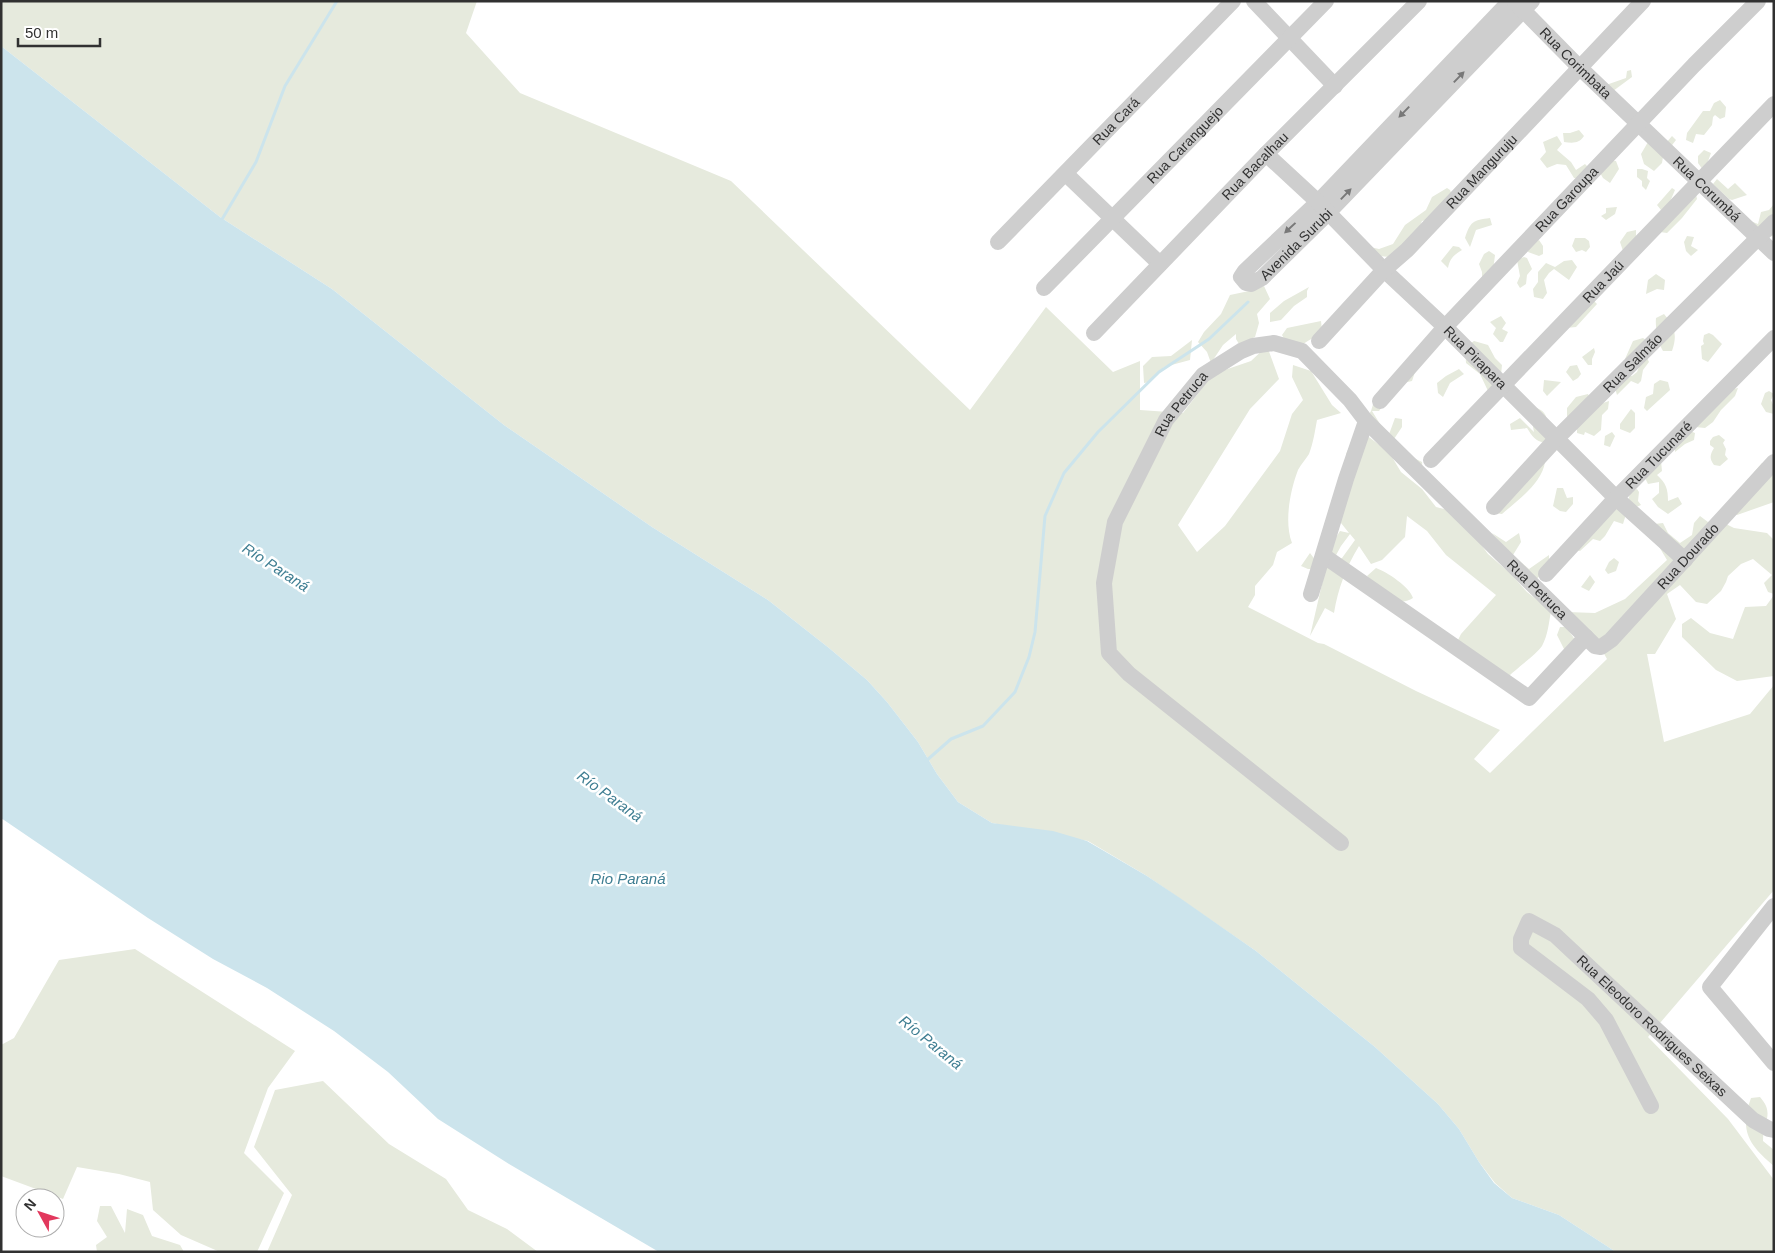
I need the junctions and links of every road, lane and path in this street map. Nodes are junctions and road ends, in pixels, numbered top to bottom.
1 (1233, 1) edge
2 (1254, 1) edge
3 (1326, 1) edge
4 (1419, 1) edge
5 (1643, 1) edge
6 (1758, 1) edge
7 (1520, 3) edge
8 (1290, 38) junction
9 (1579, 67) junction
10 (1335, 86) junction
11 (1774, 104) edge
12 (1640, 124) junction
13 (1266, 154) junction
14 (1066, 174) junction
15 (1699, 181) junction
16 (1323, 208) junction
17 (1112, 217) junction
18 (1774, 222) edge
19 (1759, 238) junction
20 (998, 242) dead end
21 (1774, 253) edge
22 (1160, 264) junction
23 (1384, 270) junction
24 (1044, 288) dead end
25 (1445, 326) junction
26 (1094, 333) dead end
27 (1774, 338) edge
28 (1319, 340) dead end
29 (1503, 385) junction
30 (1380, 401) dead end
31 (1366, 421) junction
32 (1557, 438) junction
33 (1431, 460) dead end
34 (1774, 462) edge
35 (1616, 498) junction
36 (1494, 507) dead end
37 (1324, 556) junction
38 (1685, 560) junction
39 (1546, 574) dead end
40 (1311, 594) dead end
41 (1586, 637) junction
42 (1601, 647) joint
43 (1341, 843) dead end
44 (1774, 906) edge
45 (1774, 1063) edge
46 (1651, 1106) dead end
47 (1774, 1130) edge

1 - 14 street, Rua Cará
2 - 8 street
3 - 8 street, Rua Caranguejo
4 - 10 street, Rua Bacalhau
5 - 9 street, Rua Manguruju
6 - 12 street, Rua Garoupa
7 - 9 street, Rua Corimbata
7 - 16 street, Avenida Surubi
8 - 10 street
8 - 17 street, Rua Caranguejo
9 - 12 street, Rua Corimbata
9 - 23 street, Rua Manguruju
10 - 13 street, Rua Bacalhau
11 - 15 street, Rua Jaú
12 - 15 street, Rua Corumbá
12 - 25 street, Rua Garoupa
13 - 16 street, Rua Pirapara
13 - 22 street, Rua Bacalhau
14 - 17 street
14 - 20 street, Rua Cará
15 - 19 street, Rua Corumbá
15 - 29 street, Rua Jaú
16 -> 16 street, Avenida Surubi
16 - 23 street, Rua Pirapara
17 - 22 street
17 - 24 street, Rua Caranguejo
18 - 19 street, Rua Salmão
19 - 21 street, Rua Corumbá
19 - 32 street, Rua Salmão
22 - 26 street, Rua Bacalhau
23 - 25 street, Rua Pirapara
23 - 28 street, Rua Manguruju
25 - 29 street, Rua Pirapara
25 - 30 street, Rua Garoupa
27 - 35 street, Rua Tucunaré
29 - 32 street, Rua Pirapara
29 - 33 street, Rua Jaú
31 - 37 street
31 - 41 street, Rua Petruca
31 - 43 street, Rua Petruca
32 - 35 street, Rua Pirapara
32 - 36 street, Rua Salmão
34 - 38 street, Rua Dourado
35 - 38 street, Rua Pirapara
35 - 39 street, Rua Tucunaré
37 - 40 street
37 - 41 street
38 - 42 street, Rua Dourado
41 - 42 street, Rua Petruca
44 - 45 street
46 - 47 street, Rua Eleodoro Rodrigues Seixas

